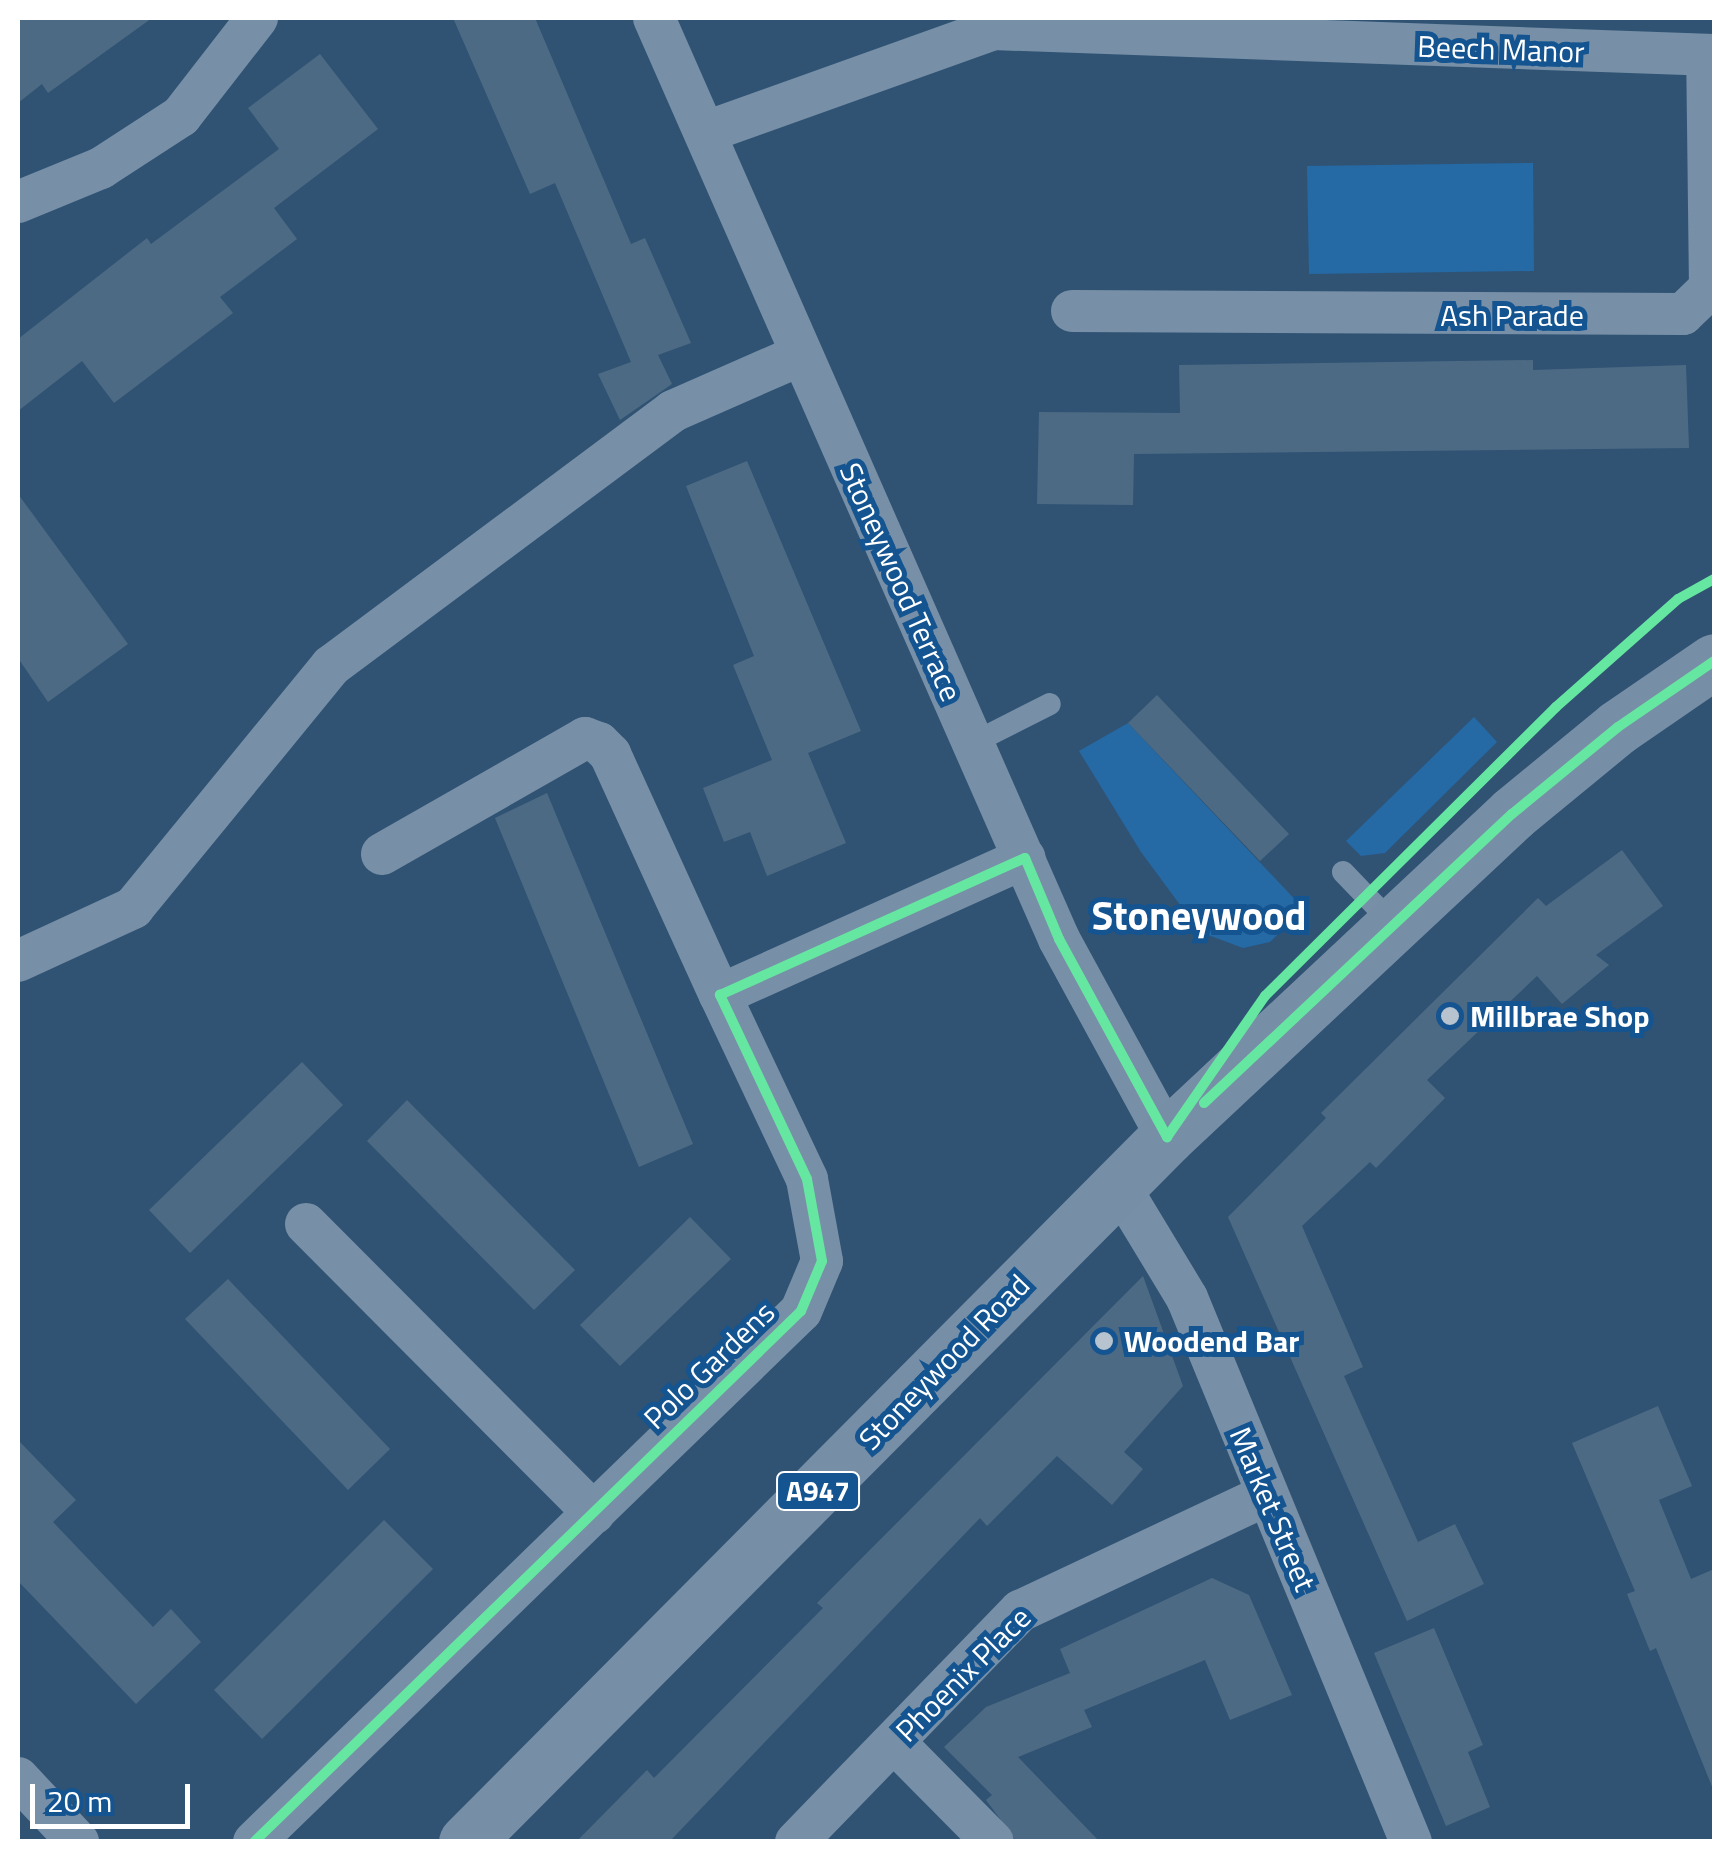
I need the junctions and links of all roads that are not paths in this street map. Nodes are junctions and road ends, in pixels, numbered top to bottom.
1 (257, 18) edge
2 (654, 18) edge
3 (1711, 56) edge
4 (706, 132) junction
5 (18, 202) edge
6 (1072, 311) dead end
7 (798, 356) junction
8 (1714, 661) edge
9 (1050, 704) dead end
10 (973, 743) junction
11 (382, 854) dead end
12 (1025, 858) junction
13 (1343, 872) dead end
14 (1394, 925) junction
15 (18, 961) edge
16 (720, 994) junction
17 (1167, 1137) junction
18 (1118, 1184) junction
19 (306, 1224) dead end
20 (1266, 1494) junction
21 (594, 1512) junction
22 (895, 1742) junction
23 (18, 1778) edge
24 (78, 1842) edge
25 (254, 1842) edge
26 (466, 1842) edge
27 (796, 1842) edge
28 (993, 1842) edge
29 (1412, 1842) edge

1 - 5 street
2 - 4 street, Stoneywood Terrace
3 - 4 street, Beech Manor
3 - 6 street, Ash Parade
4 - 7 street, Stoneywood Terrace
7 - 10 street, Stoneywood Terrace
7 - 15 street
8 - 14 main road, A947
9 - 10 lane
10 - 12 street, Stoneywood Terrace
11 - 16 street, Polo Gardens
12 - 16 street
12 - 17 street, Stoneywood Terrace
13 - 14 lane
14 - 17 main road, A947
16 - 21 street, Polo Gardens
17 - 18 main road, Stoneywood Road / A947
18 - 20 street, Market Street
18 - 26 main road, Stoneywood Road / A947
19 - 21 street
20 - 22 street, Phoenix Place
20 - 29 street, Market Street
21 - 25 street, Polo Gardens
22 - 27 street, Phoenix Place
22 - 28 street
23 - 24 street

